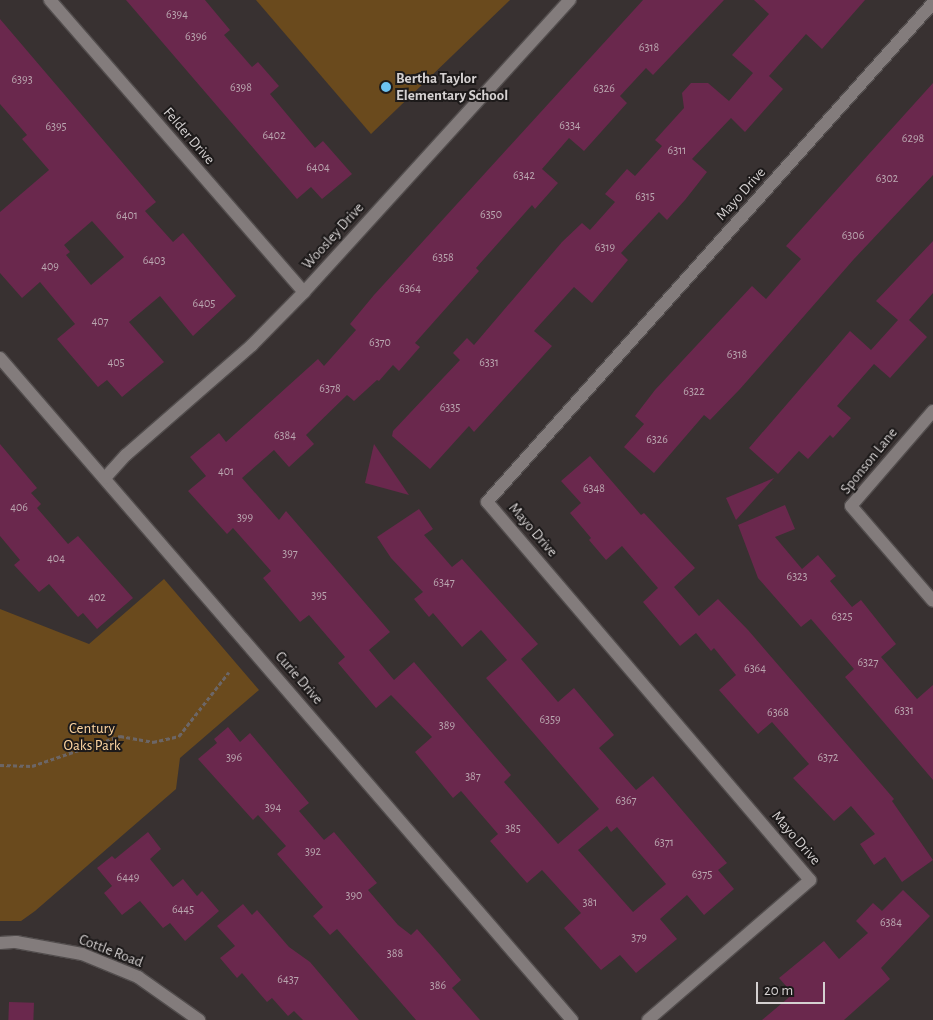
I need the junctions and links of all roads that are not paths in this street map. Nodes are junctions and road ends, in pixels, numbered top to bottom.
1 (50, 0) edge
2 (570, 0) edge
3 (933, 4) edge
4 (304, 292) junction
5 (0, 358) edge
6 (933, 411) edge
7 (105, 478) junction
8 (933, 602) edge
9 (0, 943) edge
10 (200, 1020) edge
11 (572, 1020) edge
12 (648, 1020) edge

1 - 4 street, Felder Drive
2 - 4 street, Woosley Drive
3 - 12 street, Mayo Drive
4 - 7 street, Woosley Drive
5 - 7 street, Curie Drive
6 - 8 street, Sponson Lane
7 - 11 street, Curie Drive
9 - 10 street, Cottle Road

